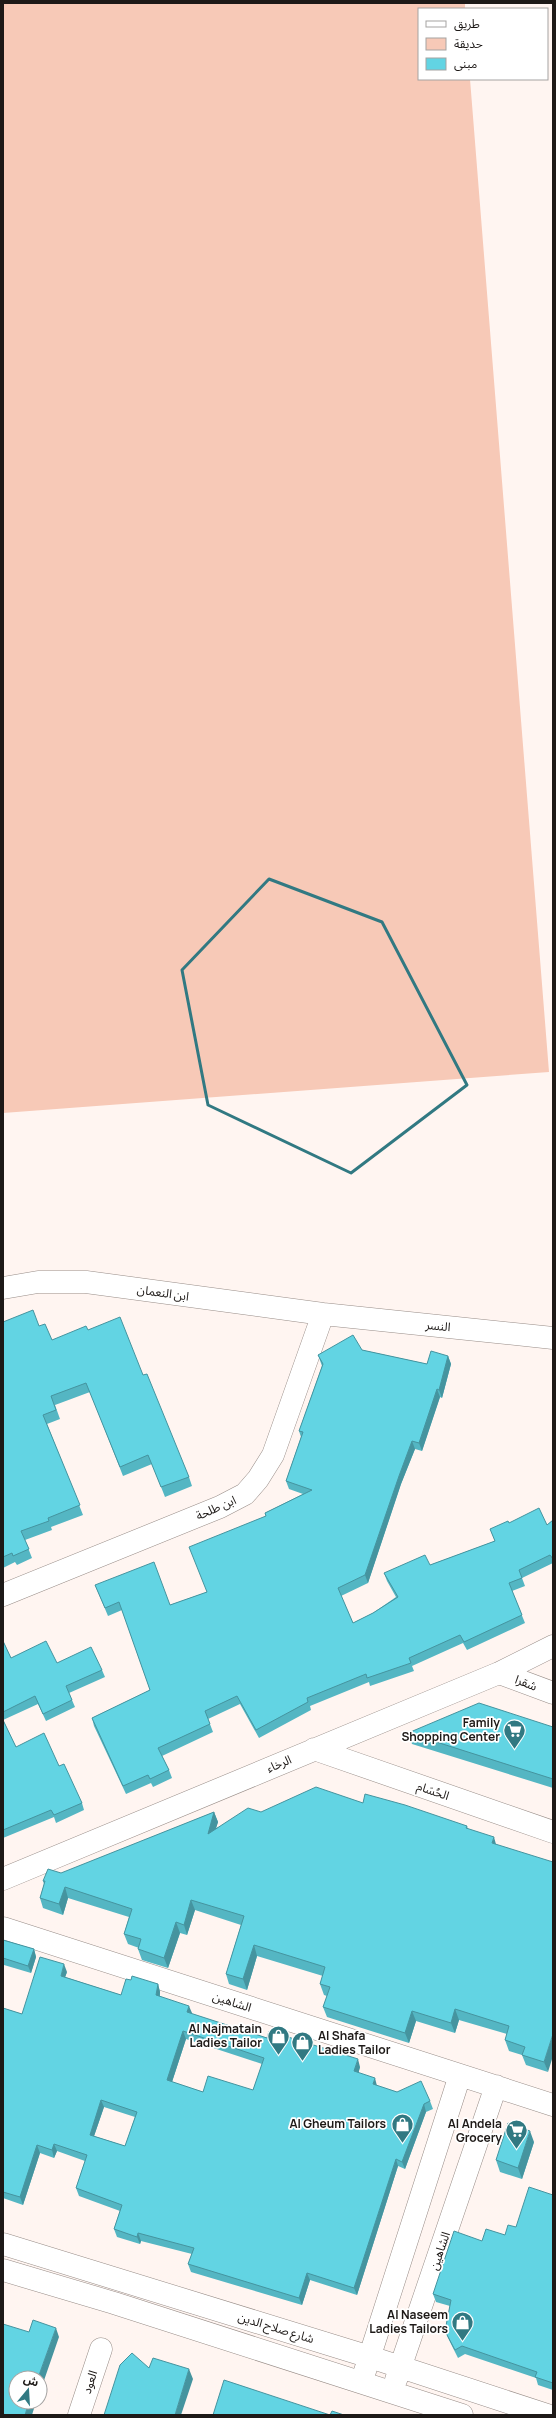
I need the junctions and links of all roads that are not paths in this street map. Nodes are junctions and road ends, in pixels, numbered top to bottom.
1 (3, 1288) edge
2 (323, 1314) junction
3 (553, 1338) edge
4 (3, 1595) edge
5 (553, 1646) edge
6 (499, 1673) junction
7 (553, 1693) edge
8 (314, 1749) junction
9 (553, 1832) edge
10 (3, 1879) edge
11 (3, 1928) edge
12 (460, 2075) junction
13 (496, 2086) junction
14 (553, 2105) edge
15 (3, 2244) edge
16 (3, 2270) edge
17 (101, 2349) dead end
18 (370, 2357) junction
19 (401, 2367) junction
20 (362, 2383) junction
21 (392, 2393) junction
22 (79, 2415) edge
23 (462, 2415) edge
24 (547, 2415) edge

1 - 2 street, ابن النعمان
2 - 3 street, النسر
2 - 4 street, ابن طلحة
5 - 6 street, الرخاء
6 - 7 street, شقرا
6 - 8 street, الرخاء
8 - 9 street, الحُسَام
8 - 10 street, الرخاء
11 - 12 street, الشاهين
12 - 13 street, الشاهين
12 - 18 street
13 - 14 street, الشاهين
13 - 19 street, الشاهين
15 - 18 street, شارع صلاح الدين
16 - 20 street
17 - 22 street, العود
18 - 19 street, شارع صلاح الدين
18 - 20 street
19 - 21 street, الشاهين
19 - 24 street, شارع صلاح الدين
20 - 21 street
21 - 23 street

